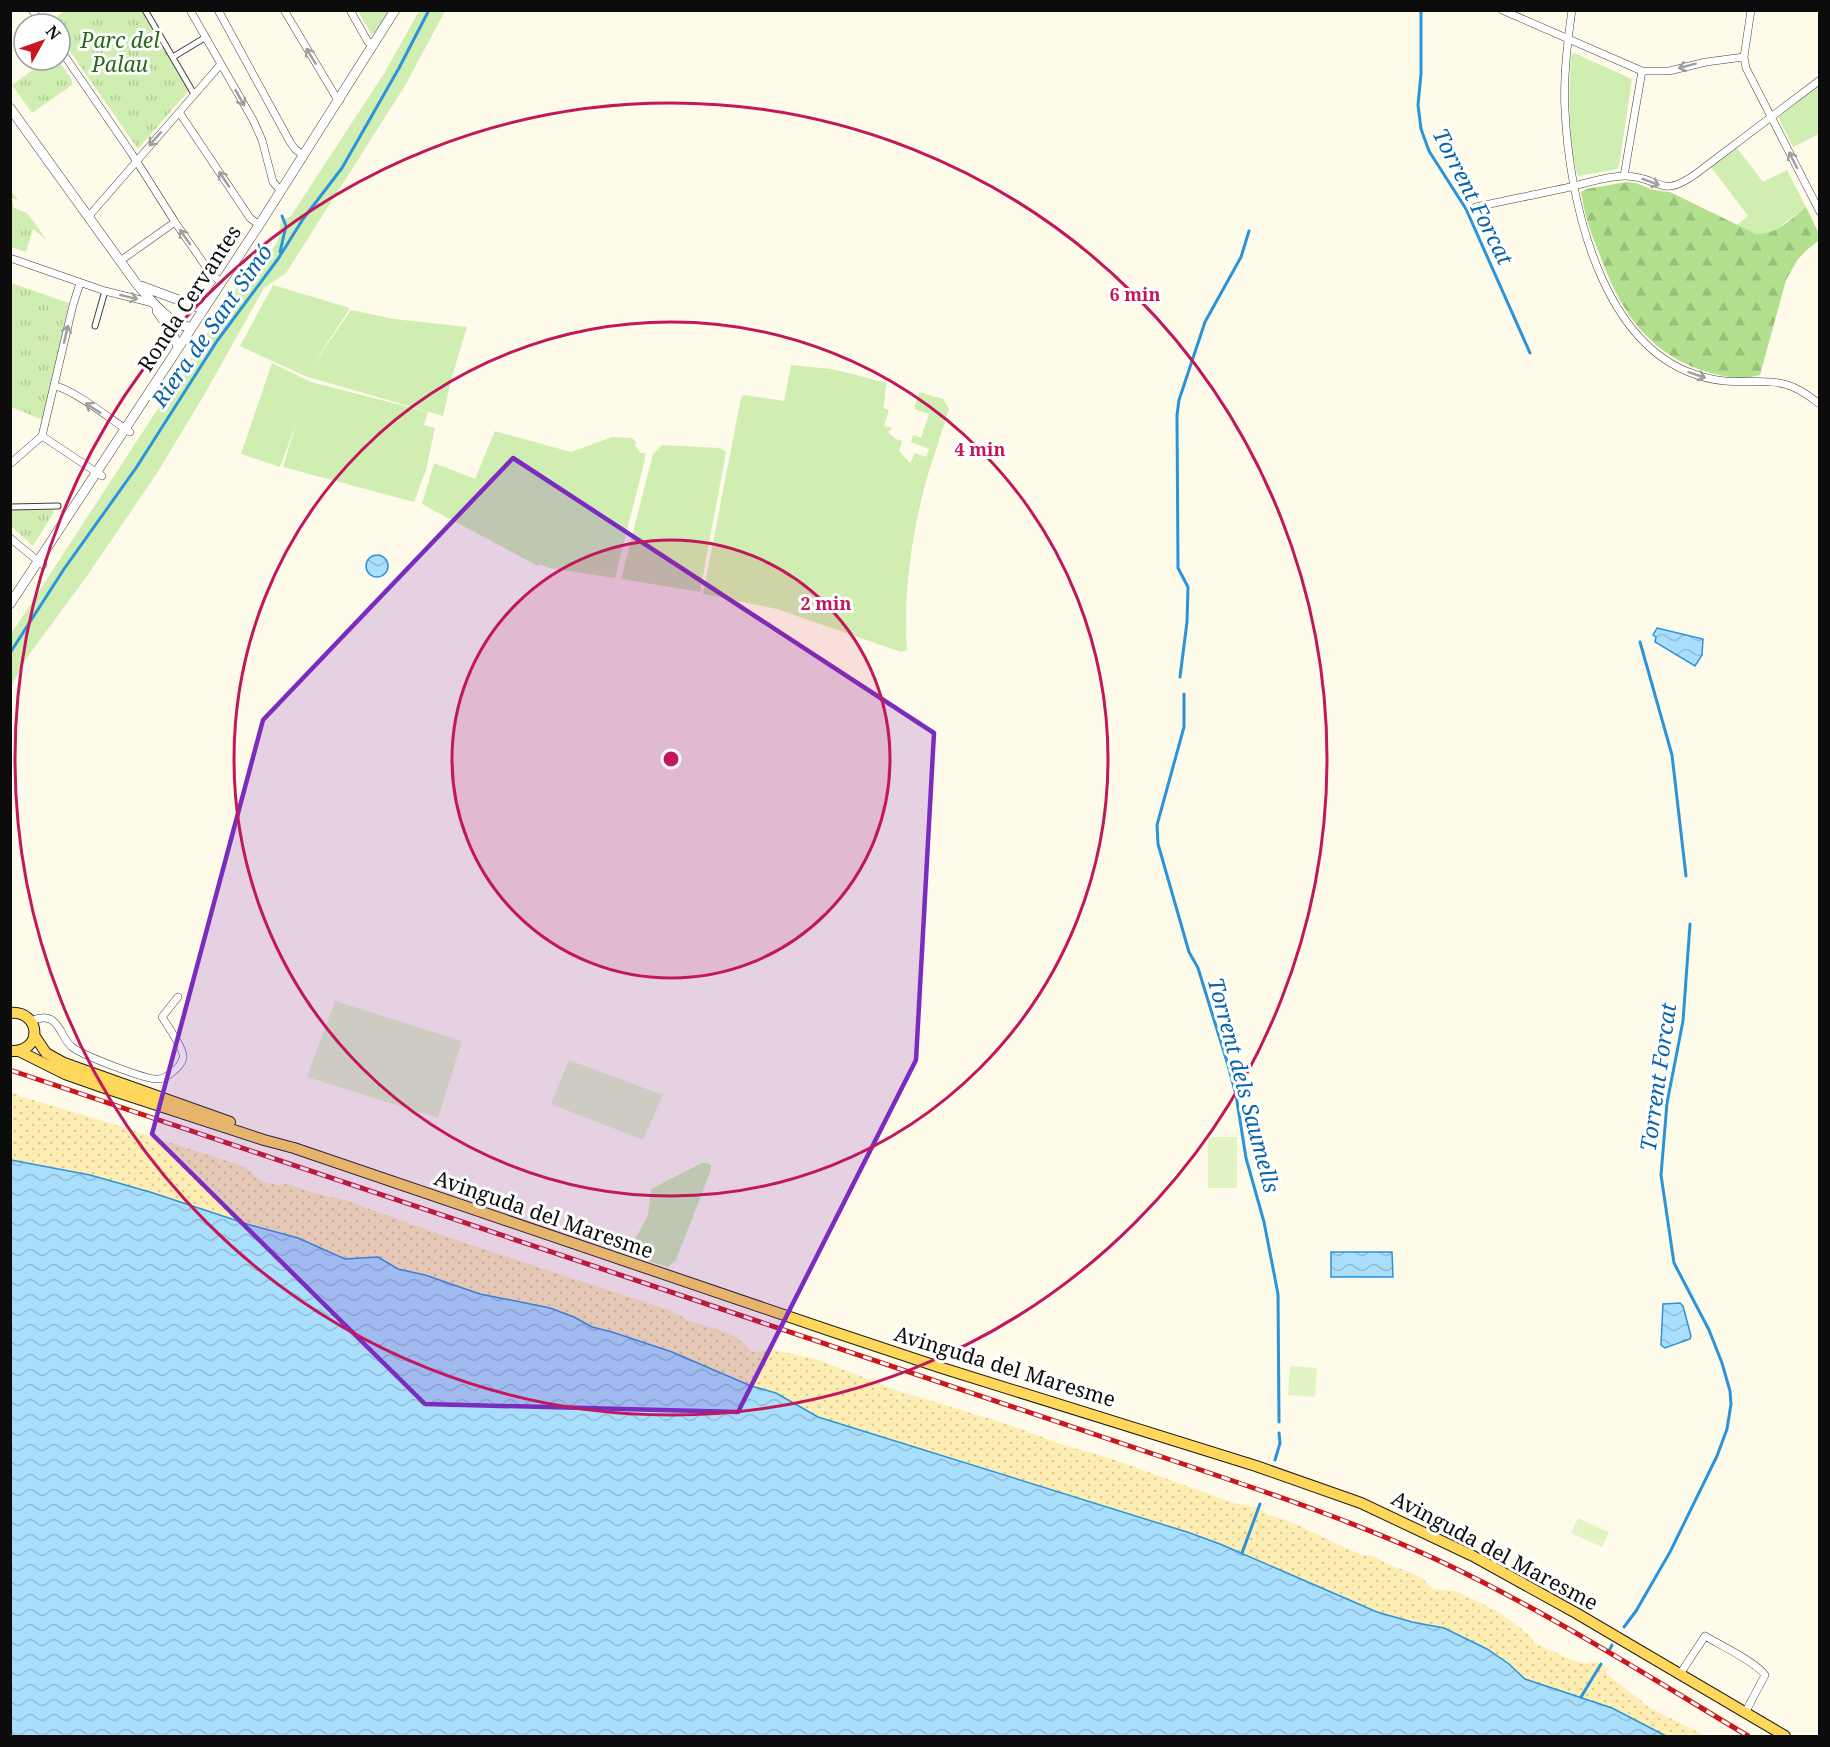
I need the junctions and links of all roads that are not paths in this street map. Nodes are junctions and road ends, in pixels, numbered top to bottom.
1 (145, 10) edge
2 (190, 10) edge
3 (218, 10) edge
4 (284, 10) edge
5 (350, 10) edge
6 (395, 10) edge
7 (1502, 10) edge
8 (1572, 10) edge
9 (1750, 10) edge
10 (206, 37) junction
11 (1568, 39) junction
12 (373, 44) junction
13 (173, 57) junction
14 (1744, 57) junction
15 (221, 64) junction
16 (72, 68) edge
17 (1642, 71) junction
18 (1820, 80) edge
19 (194, 93) junction
20 (340, 100) junction
21 (10, 108) edge
22 (179, 112) junction
23 (1772, 117) junction
24 (303, 156) junction
25 (136, 161) junction
26 (1624, 176) junction
27 (1574, 186) junction
28 (280, 190) junction
29 (1476, 207) dead end
30 (1820, 212) edge
31 (89, 216) junction
32 (174, 222) junction
33 (259, 225) junction
34 (10, 258) edge
35 (120, 261) junction
36 (221, 282) junction
37 (80, 283) junction
38 (136, 283) junction
39 (105, 291) junction
40 (153, 303) junction
41 (203, 309) junction
42 (95, 326) dead end
43 (192, 327) junction
44 (178, 347) junction
45 (55, 386) junction
46 (1820, 404) edge
47 (128, 430) junction
48 (42, 436) junction
49 (10, 464) edge
50 (99, 474) junction
51 (58, 506) dead end
52 (10, 507) edge
53 (10, 538) edge
54 (41, 563) junction
55 (10, 604) edge
56 (178, 997) dead end
57 (12, 1011) edge
58 (31, 1021) junction
59 (34, 1035) junction
60 (15, 1051) edge
61 (294, 1148) junction
62 (1680, 1674) junction
63 (1745, 1713) junction
64 (1785, 1737) edge

1 - 13 street
2 - 10 street
3 - 24 street
20 -> 4 street
5 - 12 street
6 - 12 street, Ronda Cervantes
7 - 11 street
8 - 11 street
9 - 14 street
10 - 13 street
10 - 15 street
11 - 17 street
11 - 27 street
12 - 20 street, Ronda Cervantes
13 - 19 street
14 -> 17 street
14 - 23 street
15 - 19 street
15 -> 28 street
16 - 25 street
17 - 26 street
18 - 23 street
19 - 22 street
20 - 24 street, Ronda Cervantes
21 - 31 street
22 -> 25 street
33 -> 22 street
26 -> 23 street
30 -> 23 street
24 - 28 street, Ronda Cervantes
25 - 31 street
25 - 32 street
26 - 27 street
27 - 29 street
27 -> 46 street
28 - 33 street, Ronda Cervantes
31 - 35 street
32 - 35 street
36 -> 32 street
33 - 36 street, Ronda Cervantes
34 - 37 street
35 - 38 street
36 - 41 street, Ronda Cervantes
37 - 39 street
45 -> 37 street
38 - 40 street
38 - 41 street
39 -> 40 street
39 - 42 street
40 - 43 street
40 - 44 street
41 - 43 street, Ronda Cervantes
43 - 44 street, Ronda Cervantes
44 - 47 street, Ronda Cervantes
47 -> 45 street
45 - 48 street
47 - 50 street, Ronda Cervantes
48 - 49 street
48 - 50 street
50 - 54 street, Ronda Cervantes
51 - 52 street
53 - 54 street
54 - 55 street, Ronda Cervantes
56 - 58 street
57 - 58 main road
58 - 59 main road
59 - 60 main road
59 - 61 main road, Avinguda del Maresme
60 - 61 main road, Avinguda del Maresme
61 - 62 main road, Avinguda del Maresme
62 - 63 main road, Avinguda del Maresme
62 - 63 street
63 - 64 main road, Avinguda del Maresme

